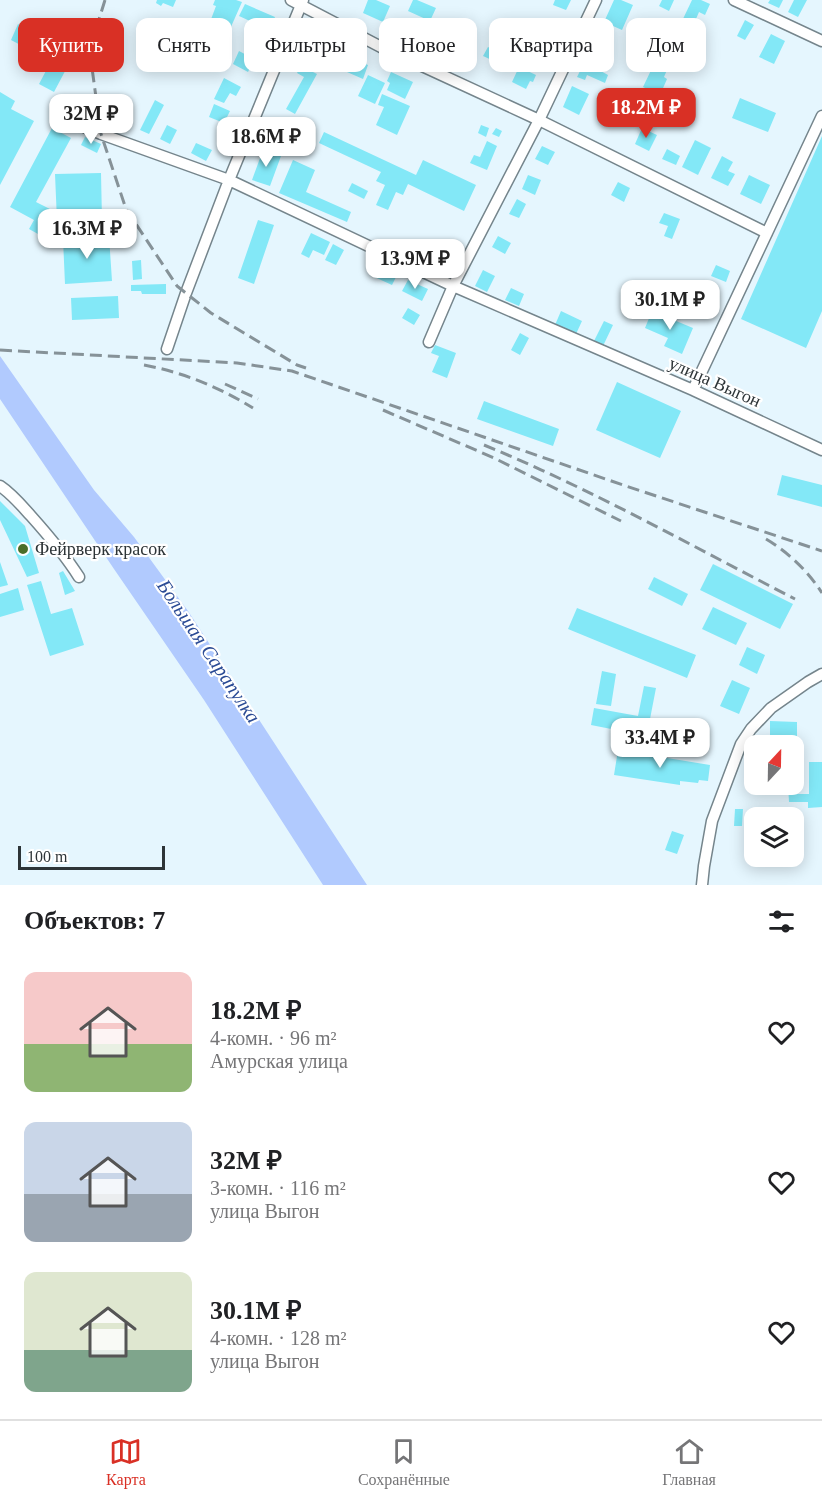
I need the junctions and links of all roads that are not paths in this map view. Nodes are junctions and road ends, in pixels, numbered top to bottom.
1 (596, 0) edge
2 (734, 0) edge
3 (298, 1) edge
4 (822, 41) edge
5 (822, 116) edge
6 (65, 119) dead end
7 (539, 120) junction
8 (229, 180) junction
9 (767, 233) junction
10 (453, 285) junction
11 (429, 342) dead end
12 (167, 349) dead end
13 (693, 390) junction
14 (822, 450) edge
15 (0, 486) edge
16 (79, 577) dead end
17 (822, 674) edge
18 (702, 885) edge

1 - 7 street
2 - 4 street
3 - 7 street
3 - 8 street
5 - 9 street
6 - 8 street, улица Выгон
7 - 9 street
7 - 10 street
8 - 10 street, улица Выгон
8 - 12 street
9 - 13 street
10 - 11 street
10 - 13 street, улица Выгон
13 - 14 street, улица Выгон
15 - 16 street
17 - 18 street

